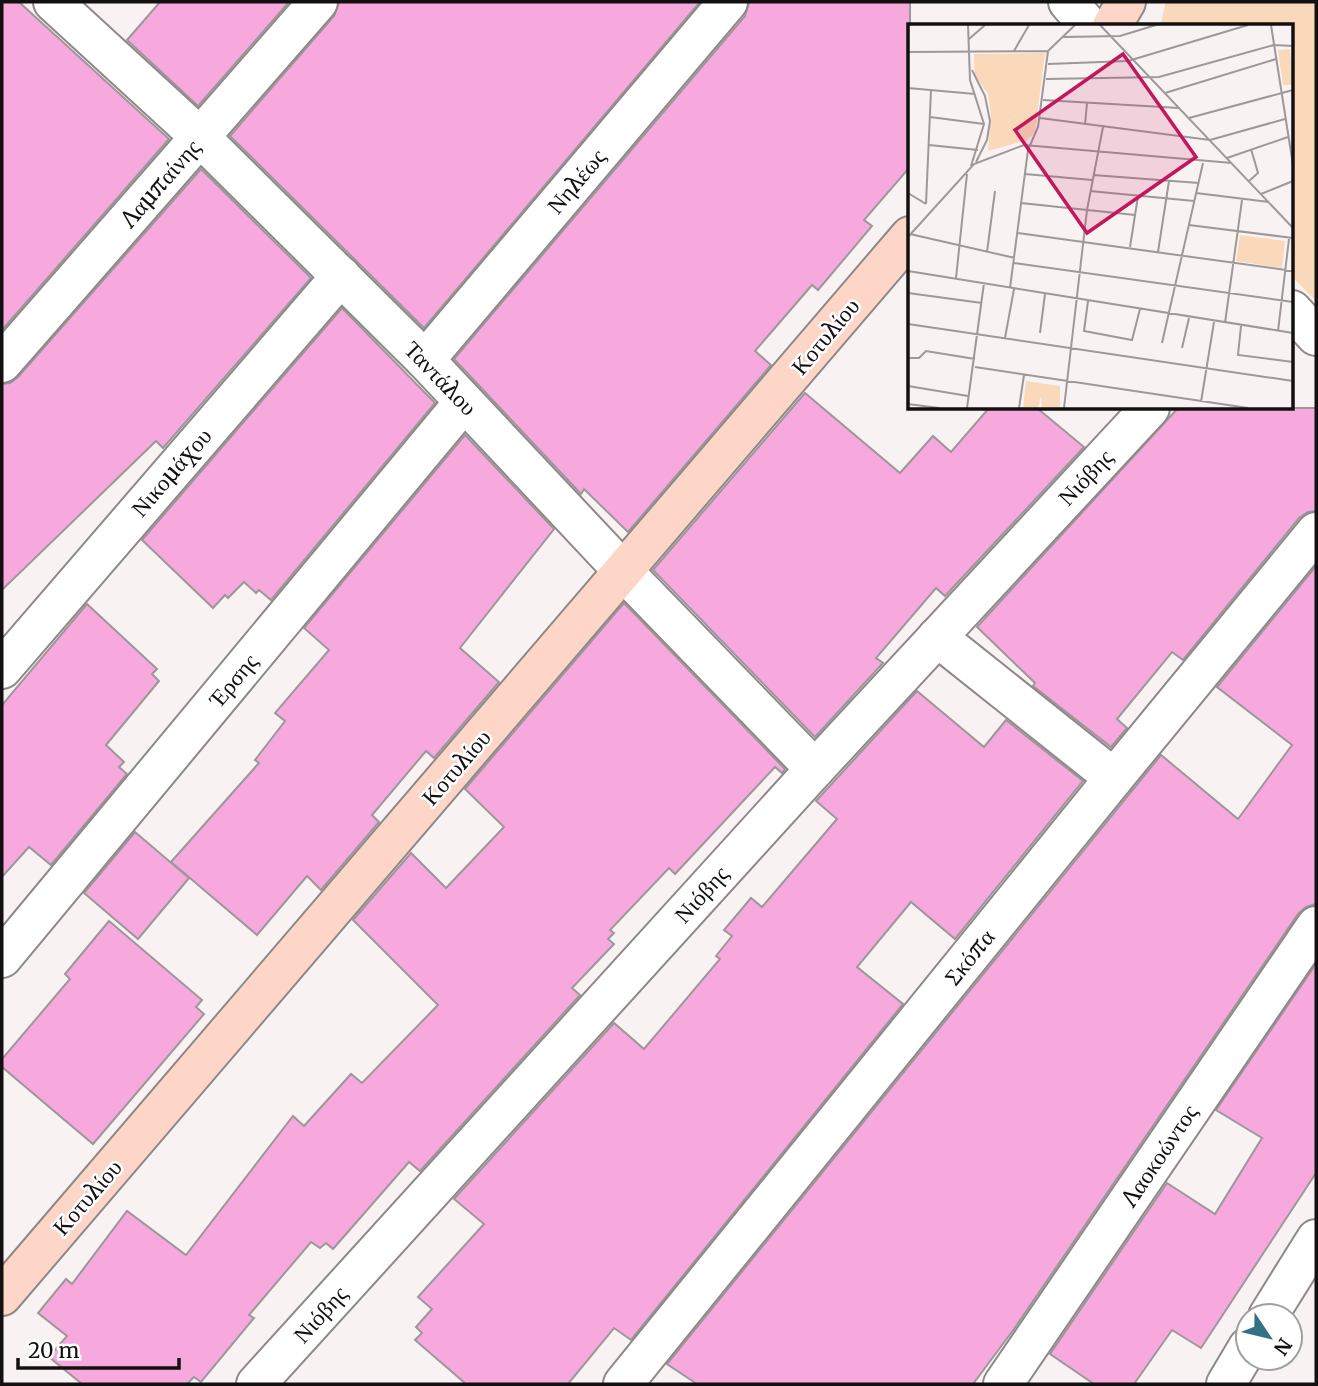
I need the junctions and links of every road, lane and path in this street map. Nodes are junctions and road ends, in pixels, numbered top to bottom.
1 (53, 2) edge
2 (318, 2) edge
3 (728, 2) edge
4 (1068, 2) edge
5 (1126, 2) edge
6 (1087, 24) edge
7 (1113, 24) edge
8 (200, 137) junction
9 (908, 238) edge
10 (341, 276) junction
11 (1294, 312) edge
12 (1316, 336) edge
13 (425, 360) junction
14 (2, 363) edge
15 (464, 402) junction
16 (1148, 410) edge
17 (1316, 532) edge
18 (624, 572) junction
19 (937, 637) junction
20 (4, 661) edge
21 (815, 769) junction
22 (1114, 778) junction
23 (1316, 926) edge
24 (2, 958) edge
25 (1316, 1239) edge
26 (2, 1297) edge
27 (1277, 1302) edge
28 (256, 1384) edge
29 (623, 1384) edge
30 (1003, 1384) edge

1 - 8 street, Ταντάλου
2 - 8 street, Λαμπαίνης
3 - 13 street, Νηλέως
4 - 6 street
5 - 7 street
8 - 10 street, Ταντάλου
8 - 14 street, Λαμπαίνης
9 - 18 street, Κοτυλίου
10 - 13 street, Ταντάλου
10 - 20 street, Νικομάχου
11 - 12 street
13 - 15 street, Ταντάλου
15 - 18 street, Ταντάλου
15 - 24 street, Έρσης
16 - 19 street, Νιόβης
17 - 22 street, Σκόπα
18 - 21 street, Ταντάλου
18 - 26 street, Κοτυλίου
19 - 21 street, Νιόβης
19 - 22 street
21 - 28 street, Νιόβης
22 - 29 street, Σκόπα
23 - 30 street, Λαοκοώντος
25 - 27 street

